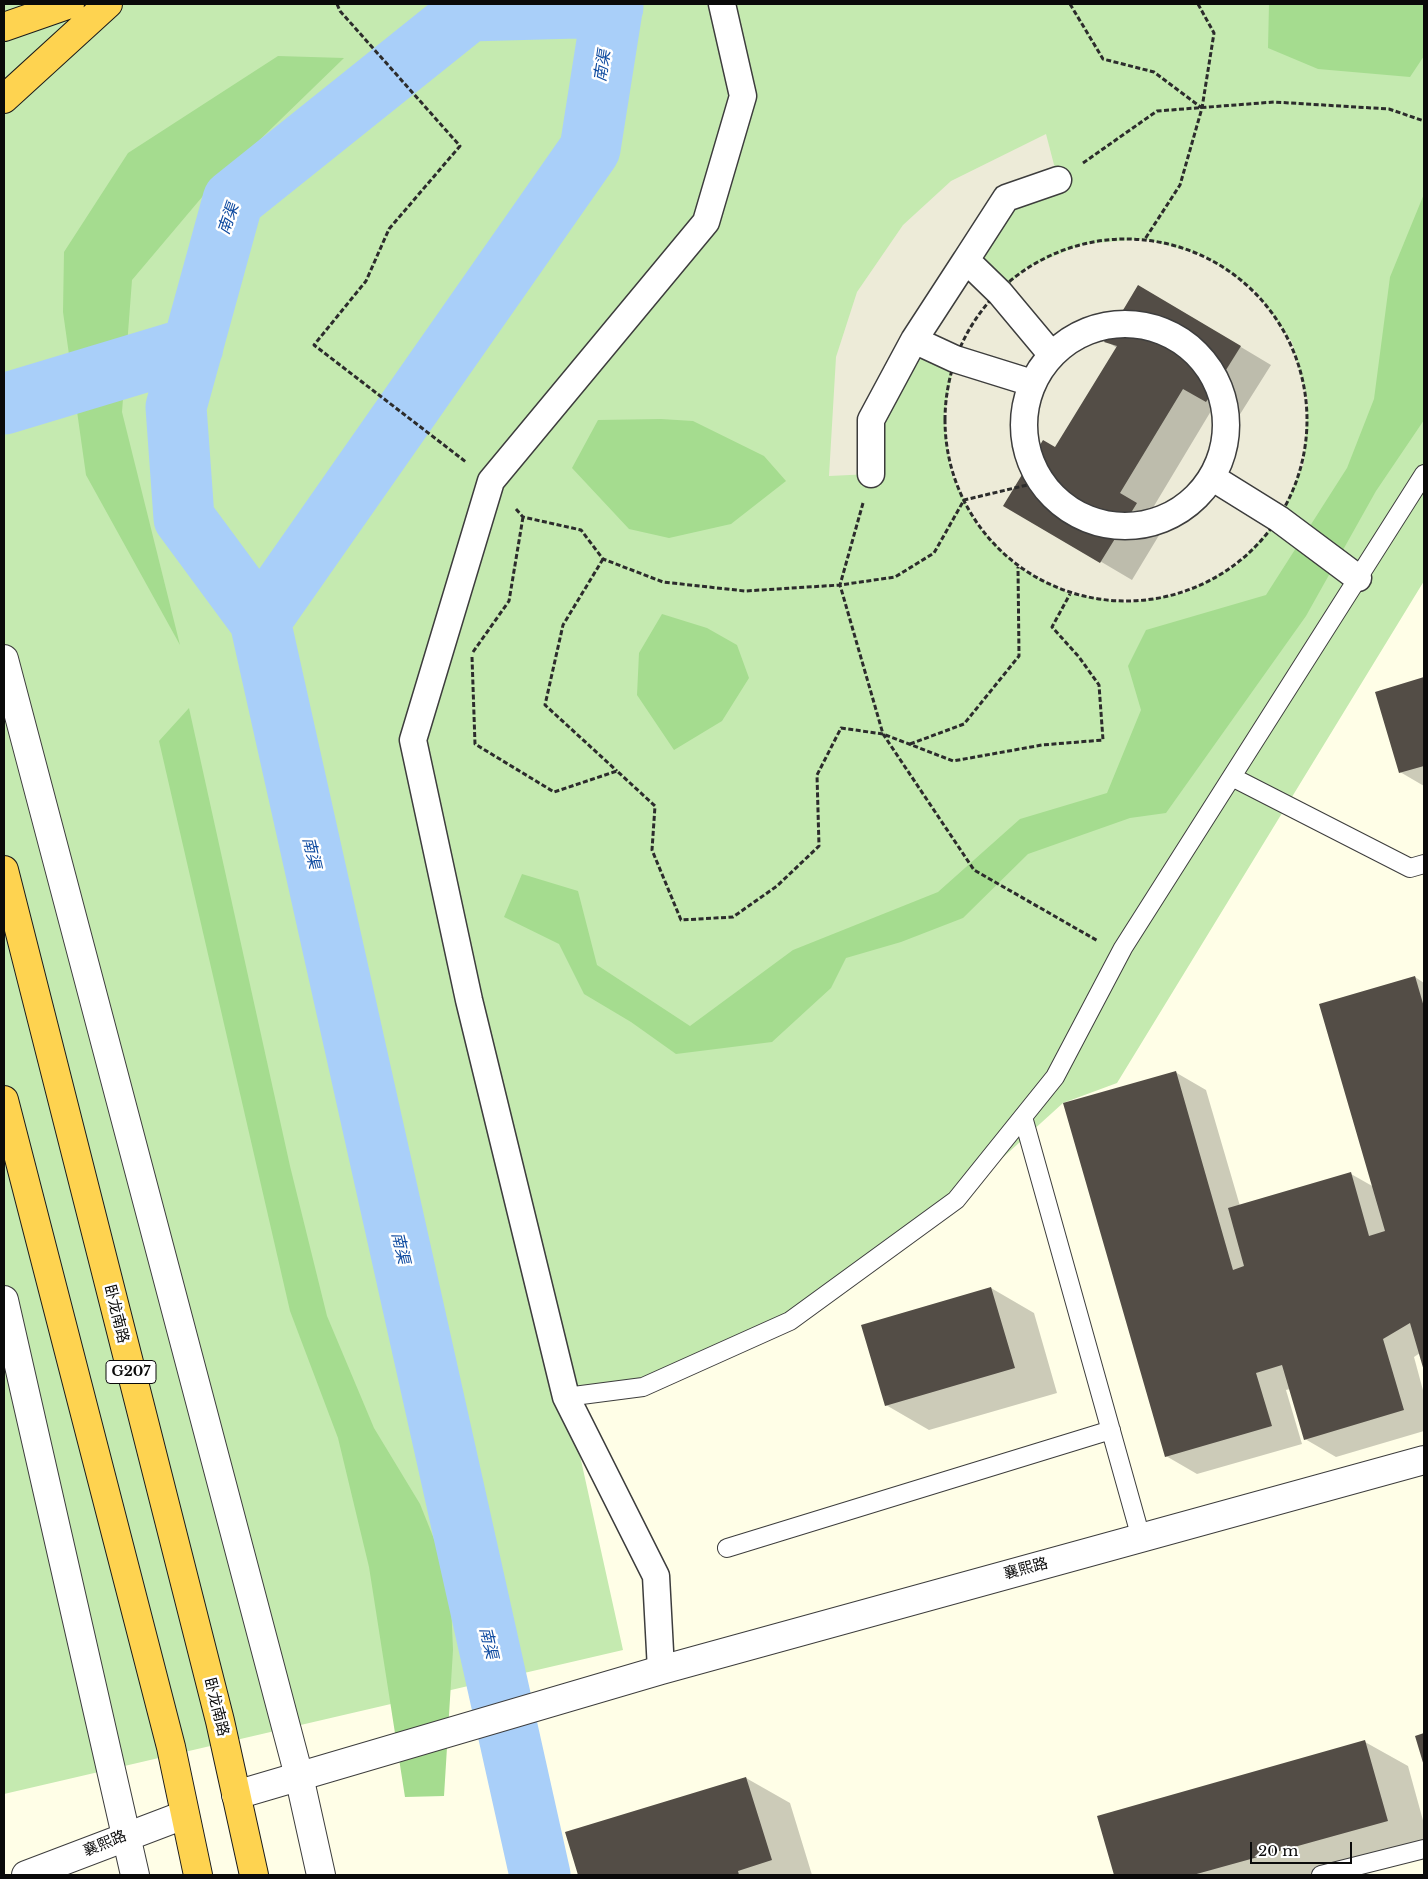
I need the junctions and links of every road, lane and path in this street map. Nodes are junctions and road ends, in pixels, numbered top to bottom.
1 (70, 4) edge
2 (108, 4) edge
3 (337, 4) edge
4 (722, 4) edge
5 (1070, 4) edge
6 (1198, 4) edge
7 (4, 26) edge
8 (4, 99) edge
9 (1202, 108) junction
10 (1424, 121) edge
11 (1058, 180) joint
12 (1145, 239) junction
13 (966, 260) junction
14 (1000, 293) junction
15 (914, 340) junction
16 (1052, 354) junction
17 (955, 359) junction
18 (1032, 383) junction
19 (871, 474) joint
20 (1424, 474) edge
21 (1213, 478) junction
22 (490, 480) junction
23 (1040, 482) junction
24 (964, 500) junction
25 (523, 517) junction
26 (1279, 520) junction
27 (603, 559) junction
28 (1018, 567) junction
29 (1358, 578) junction
30 (840, 585) junction
31 (1070, 594) junction
32 (4, 658) edge
33 (883, 734) junction
34 (910, 744) junction
35 (617, 771) junction
36 (1232, 777) junction
37 (1424, 864) edge
38 (4, 870) edge
39 (1123, 948) junction
40 (6, 1115) edge
41 (1023, 1117) junction
42 (4, 1300) edge
43 (566, 1397) junction
44 (1111, 1430) junction
45 (1424, 1460) edge
46 (1141, 1538) junction
47 (727, 1548) dead end
48 (661, 1670) junction
49 (299, 1776) junction
50 (236, 1795) junction
51 (184, 1815) junction
52 (127, 1835) junction
53 (1424, 1849) edge
54 (26, 1875) edge
55 (134, 1875) edge
56 (198, 1875) edge
57 (254, 1875) edge
58 (321, 1875) edge
59 (1322, 1875) edge

1 - 7 highway
2 - 8 highway
3 - 22 path
4 - 22 street
5 - 9 path
6 - 9 path
9 - 10 path
9 - 11 path
9 - 12 path
11 - 13 street
12 - 14 path
12 - 26 path
13 - 14 street
13 - 15 street
14 - 16 street
14 - 17 path
15 - 17 street
15 - 19 street
16 - 18 street
16 - 21 street
17 - 18 street
17 - 24 path
18 - 23 street
19 - 30 path
20 - 29 lane
21 - 23 street
21 - 26 street
22 - 25 path
22 - 43 street
23 - 24 path
24 - 28 path
24 - 30 path
25 - 27 path
25 - 35 path
26 - 29 street
26 - 31 path
27 - 30 path
27 - 35 path
28 - 31 path
28 - 34 path
29 - 36 lane
30 - 33 path
31 - 34 path
32 - 49 street
33 - 34 path
33 - 35 path
33 - 39 path
36 - 37 lane
36 - 39 lane
38 - 50 highway, 卧龙南路 / G207
39 - 41 lane
40 - 51 highway
41 - 43 lane
41 - 44 lane
42 - 52 street
43 - 48 street
44 - 46 lane
44 - 47 lane
45 - 46 street, 襄熙路
46 - 48 street, 襄熙路
48 - 49 street, 襄熙路
49 - 50 street, 襄熙路
49 - 58 street
50 - 57 highway, 卧龙南路 / G207
51 - 52 street, 襄熙路
51 - 56 highway
52 - 54 street, 襄熙路
52 - 55 street
53 - 59 lane

